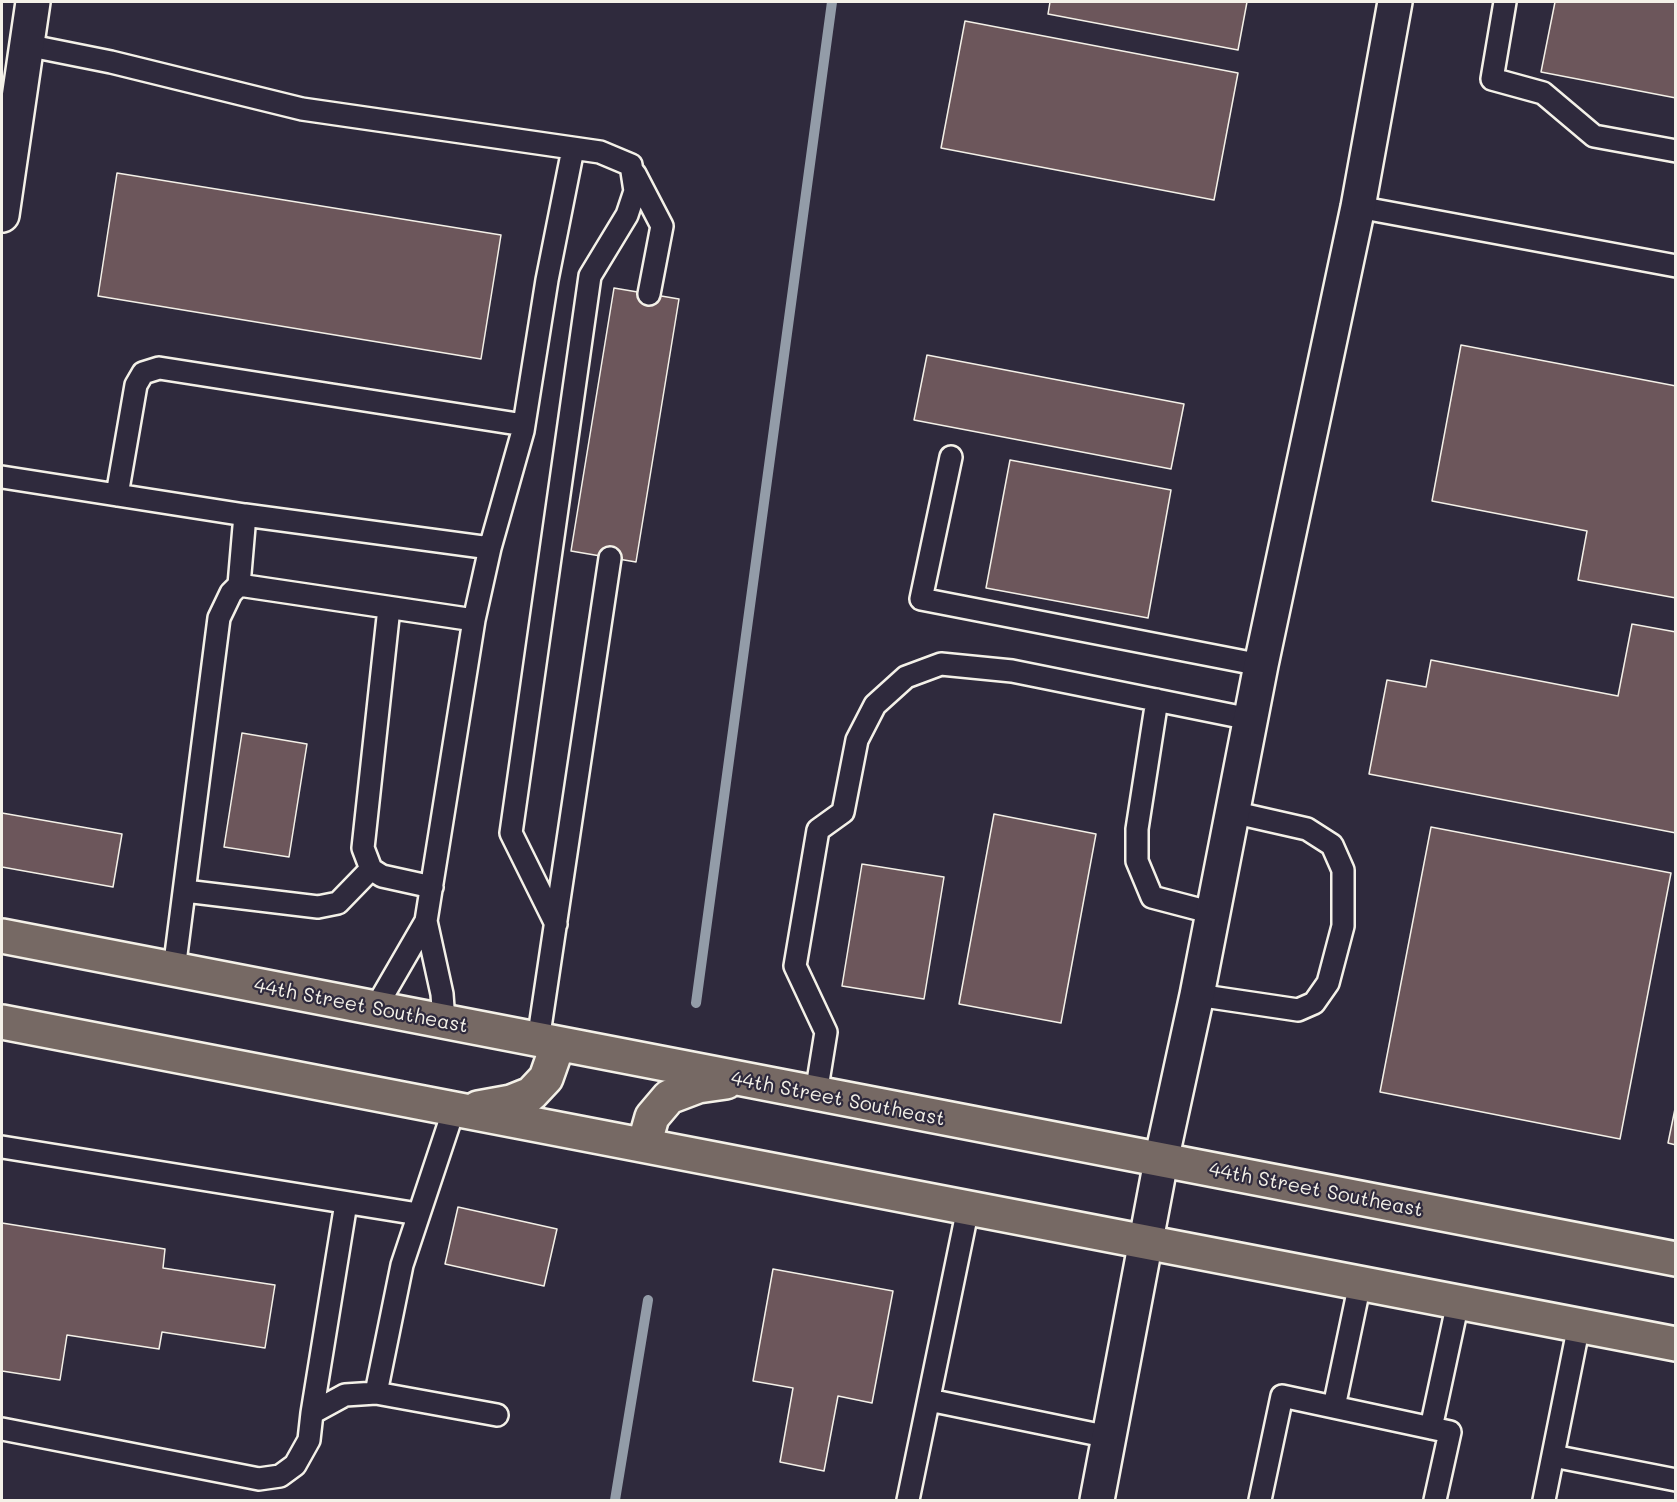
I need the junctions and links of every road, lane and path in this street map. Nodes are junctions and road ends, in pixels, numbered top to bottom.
1 (33, 2) edge
2 (1395, 2) edge
3 (1505, 2) edge
4 (26, 45) junction
5 (573, 149) junction
6 (1676, 151) edge
7 (631, 165) junction
8 (1358, 207) junction
9 (2, 214) edge
10 (1676, 266) edge
11 (649, 294) dead end
12 (524, 425) junction
13 (951, 457) dead end
14 (2, 477) edge
15 (117, 495) junction
16 (245, 515) junction
17 (490, 548) junction
18 (610, 558) dead end
19 (240, 585) junction
20 (389, 608) junction
21 (474, 620) junction
22 (1261, 665) junction
23 (1156, 700) junction
24 (1250, 719) junction
25 (1232, 812) junction
26 (371, 869) junction
27 (432, 887) junction
28 (185, 891) junction
29 (1213, 913) junction
30 (426, 921) junction
31 (556, 924) junction
32 (4, 938) edge
33 (174, 970) junction
34 (1197, 995) junction
35 (375, 1009) junction
36 (2, 1022) edge
37 (444, 1022) junction
38 (548, 1042) junction
39 (742, 1080) junction
40 (816, 1094) junction
41 (459, 1110) junction
42 (644, 1145) junction
43 (2, 1147) edge
44 (1161, 1161) junction
45 (346, 1203) junction
46 (968, 1208) junction
47 (418, 1214) junction
48 (1146, 1241) junction
49 (1676, 1259) edge
50 (1360, 1283) junction
51 (1458, 1302) junction
52 (1579, 1325) junction
53 (1676, 1344) edge
54 (376, 1393) junction
55 (929, 1400) junction
56 (1334, 1407) junction
57 (312, 1413) junction
58 (497, 1415) dead end
59 (2, 1429) edge
60 (1440, 1430) junction
61 (1109, 1437) junction
62 (1553, 1456) junction
63 (1676, 1480) edge
64 (908, 1500) edge
65 (1097, 1500) edge
66 (1260, 1500) edge
67 (1435, 1500) edge
68 (1544, 1500) edge

1 - 4 street
2 - 8 street
3 - 6 lane
4 - 5 lane
4 - 9 street
5 - 7 lane
5 - 12 lane
7 - 11 lane
7 - 31 lane
8 - 10 lane
8 - 22 street
12 - 15 lane
12 - 17 lane
13 - 22 lane
14 - 15 lane
15 - 16 lane
16 - 17 lane
16 - 19 lane
17 - 21 lane
18 - 31 lane
19 - 20 lane
19 - 28 lane
20 - 21 lane
20 - 26 lane
21 - 27 lane
22 - 24 street
23 - 24 lane
23 - 29 lane
23 - 40 lane
24 - 25 street
25 - 29 street
25 - 34 lane
26 - 27 lane
26 - 28 lane
27 - 30 lane
28 - 33 lane
29 - 34 street
30 - 35 lane
30 - 37 lane
31 - 38 lane
32 - 33 main road, 44th Street Southeast
33 - 35 main road, 44th Street Southeast
34 - 44 street
35 - 37 main road, 44th Street Southeast
36 - 41 main road
37 - 38 main road, 44th Street Southeast
38 - 39 main road, 44th Street Southeast
38 - 41 main road
39 - 40 main road, 44th Street Southeast
39 - 42 main road
40 - 44 main road, 44th Street Southeast
41 - 42 main road
41 - 47 lane
42 - 46 main road
43 - 45 lane
44 - 48 street
44 - 49 main road, 44th Street Southeast
45 - 47 lane
45 - 57 lane
46 - 48 main road
46 - 55 lane
47 - 54 lane
48 - 50 main road
48 - 61 street
50 - 51 main road
50 - 56 lane
51 - 52 main road
51 - 60 lane
52 - 53 main road
52 - 62 lane
54 - 57 lane
54 - 58 lane
55 - 61 lane
55 - 64 lane
56 - 60 lane
56 - 66 lane
57 - 59 lane
60 - 67 lane
61 - 65 street
62 - 63 lane
62 - 68 lane

